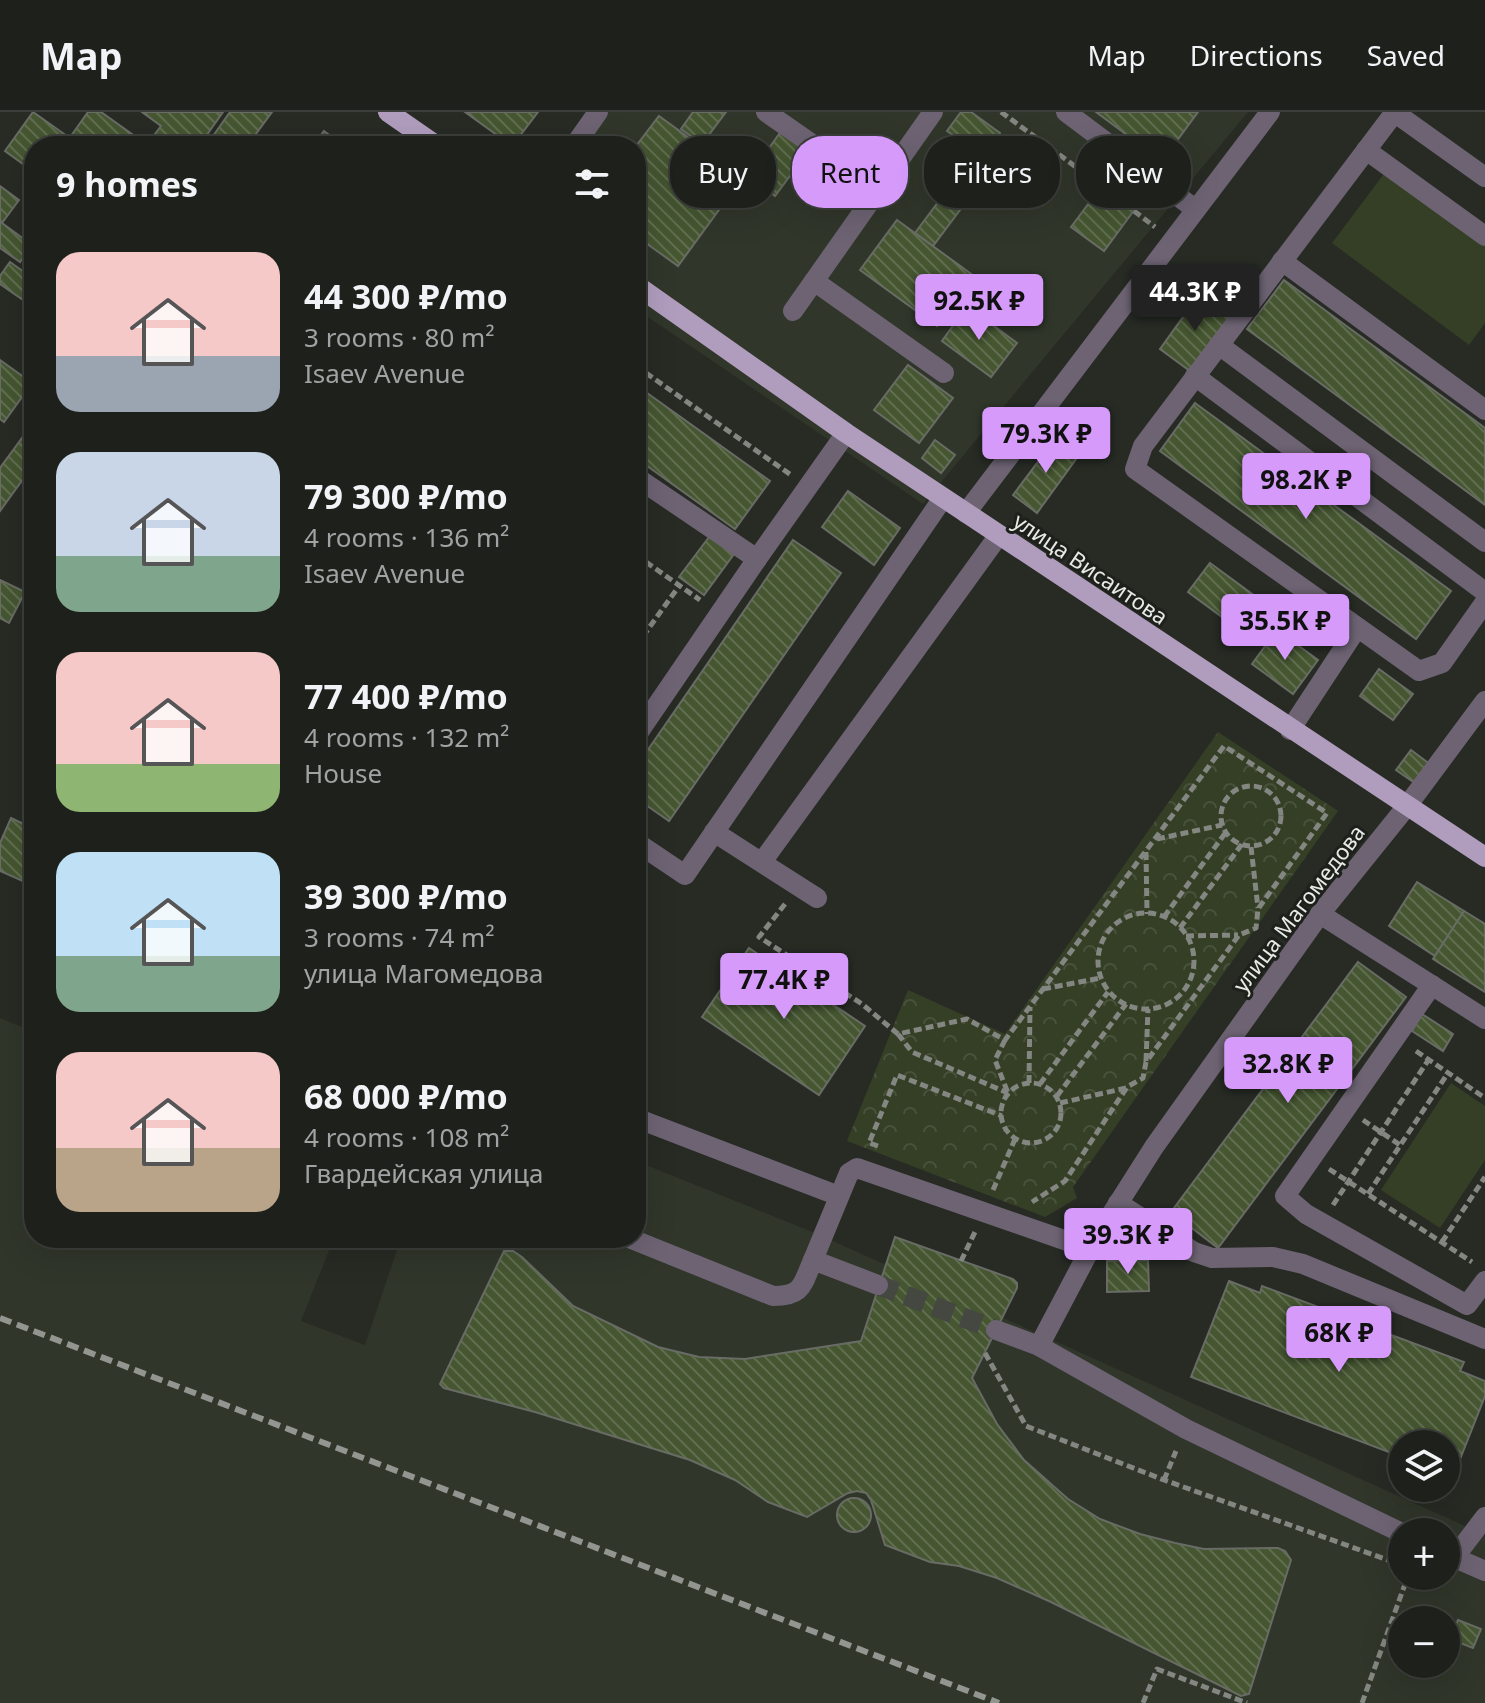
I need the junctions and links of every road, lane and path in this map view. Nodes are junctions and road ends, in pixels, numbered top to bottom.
1 (388, 112) edge
2 (598, 112) edge
3 (766, 112) edge
4 (933, 112) edge
5 (1001, 112) edge
6 (1066, 112) edge
7 (1270, 112) edge
8 (1394, 112) edge
9 (423, 136) edge
10 (581, 136) edge
11 (800, 136) edge
12 (908, 147) edge
13 (1366, 150) junction
14 (1076, 167) edge
15 (1485, 177) edge
16 (865, 208) edge
17 (1195, 209) junction
18 (1485, 236) edge
19 (1282, 261) junction
20 (814, 281) junction
21 (646, 292) edge
22 (793, 311) dead end
23 (1219, 345) junction
24 (646, 373) edge
25 (944, 373) dead end
26 (1195, 376) junction
27 (1485, 409) edge
28 (846, 433) junction
29 (646, 484) edge
30 (808, 487) junction
31 (943, 498) junction
32 (966, 513) junction
33 (999, 535) junction
34 (1485, 542) edge
35 (757, 559) junction
36 (646, 562) edge
37 (679, 586) junction
38 (1485, 592) edge
39 (1485, 602) edge
40 (719, 614) junction
41 (1357, 628) junction
42 (646, 632) edge
43 (1485, 701) edge
44 (646, 721) edge
45 (1290, 730) junction
46 (1277, 780) junction
47 (1268, 792) junction
48 (1407, 806) junction
49 (1224, 829) junction
50 (714, 832) junction
51 (1154, 840) junction
52 (1242, 844) junction
53 (1251, 847) junction
54 (646, 849) edge
55 (1146, 851) junction
56 (1485, 857) edge
57 (762, 862) junction
58 (799, 886) junction
59 (817, 898) dead end
60 (1258, 909) junction
61 (1147, 914) junction
62 (1320, 914) junction
63 (1164, 917) junction
64 (1180, 928) junction
65 (1239, 935) junction
66 (1186, 936) junction
67 (1101, 978) junction
68 (1432, 985) junction
69 (1043, 989) junction
70 (1108, 992) junction
71 (1126, 1004) junction
72 (1030, 1006) junction
73 (1148, 1009) junction
74 (1485, 1019) edge
75 (898, 1034) junction
76 (1396, 1037) junction
77 (1005, 1040) junction
78 (1429, 1059) junction
79 (1146, 1062) junction
80 (1448, 1073) junction
81 (1029, 1083) junction
82 (1040, 1084) junction
83 (1127, 1087) junction
84 (1008, 1093) junction
85 (1485, 1098) edge
86 (1058, 1100) junction
87 (1346, 1108) junction
88 (1002, 1116) junction
89 (646, 1122) edge
90 (1383, 1133) junction
91 (1400, 1145) junction
92 (883, 1148) dead end
93 (1311, 1158) junction
94 (1485, 1177) edge
95 (1348, 1182) junction
96 (979, 1186) dead end
97 (1368, 1194) junction
98 (839, 1196) junction
99 (1004, 1196) dead end
100 (1118, 1203) junction
101 (1026, 1205) dead end
102 (1322, 1223) junction
103 (1442, 1242) junction
104 (646, 1245) edge
105 (1090, 1249) junction
106 (813, 1260) junction
107 (1480, 1272) edge
108 (878, 1285) tunnel mouth
109 (996, 1330) tunnel mouth
110 (1485, 1339) edge
111 (1039, 1346) junction
112 (985, 1353) dead end
113 (1485, 1517) edge
114 (1388, 1526) edge
115 (1460, 1545) edge
116 (1388, 1560) edge
117 (1460, 1560) edge
118 (1485, 1571) edge
119 (1403, 1590) edge
120 (1143, 1703) edge
121 (1247, 1703) edge
122 (1362, 1703) edge

1 - 9 main road
2 - 10 street
3 - 11 street
4 - 12 street
5 - 14 path
6 - 17 street
7 - 17 street
8 - 13 street
8 - 15 street
13 - 18 street
13 - 19 street
16 - 20 street
17 - 32 street
19 - 23 street
19 - 27 street
20 - 22 street
20 - 25 street
21 - 28 main road, улица Висаитова
23 - 26 street
23 - 34 street
24 - 30 path
26 - 38 street
26 - 41 street
28 - 30 street
28 - 31 main road, улица Висаитова
29 - 35 street
30 - 35 street
31 - 32 main road, улица Висаитова
31 - 50 street
32 - 33 main road, улица Висаитова
33 - 45 main road, улица Висаитова
33 - 57 street
35 - 40 street
36 - 37 path
37 - 40 path
37 - 42 path
39 - 41 street
40 - 44 street
41 - 45 street
43 - 48 street, улица Магомедова
45 - 48 main road, улица Висаитова
46 - 47 path
46 - 51 path
46 - 60 path
47 - 49 path
47 - 53 path
48 - 56 main road, улица Висаитова
48 - 62 street, улица Магомедова
49 - 51 path
49 - 52 path
49 - 63 path
50 - 54 street
50 - 57 street
51 - 55 path
52 - 53 path
52 - 64 path
53 - 60 path
55 - 61 path
55 - 69 path
57 - 58 street
58 - 59 street
58 - 75 path
60 - 65 path
61 - 63 path
61 - 67 path
62 - 68 street
62 - 100 street, улица Магомедова
63 - 64 path
64 - 66 path
65 - 66 path
65 - 79 path
66 - 73 path
67 - 69 path
67 - 70 path
68 - 74 street
68 - 76 street
69 - 72 path
70 - 71 path
70 - 82 path
71 - 73 path
71 - 86 path
72 - 77 path
72 - 81 path
73 - 79 path
75 - 77 path
75 - 84 path
76 - 78 path
76 - 87 street
77 - 84 path
78 - 80 path
78 - 90 path
79 - 83 path
80 - 85 path
80 - 91 path
81 - 82 path
81 - 84 path
82 - 86 path
83 - 86 path
83 - 101 path
84 - 88 path
86 - 88 path
87 - 90 path
87 - 93 street
88 - 92 path
89 - 98 street
90 - 91 path
90 - 95 path
91 - 97 path
93 - 95 path
93 - 102 street
94 - 103 path
95 - 97 path
95 - 102 path
96 - 99 path
97 - 103 path
98 - 105 street
98 - 106 street
100 - 105 street, улица Магомедова
100 - 110 street
102 - 107 street
103 - 107 path
104 - 106 street
105 - 111 street, улица Магомедова
106 - 108 street
109 - 111 street
111 - 114 street
112 - 116 path
113 - 115 street
117 - 118 street
119 - 122 path
120 - 121 path

